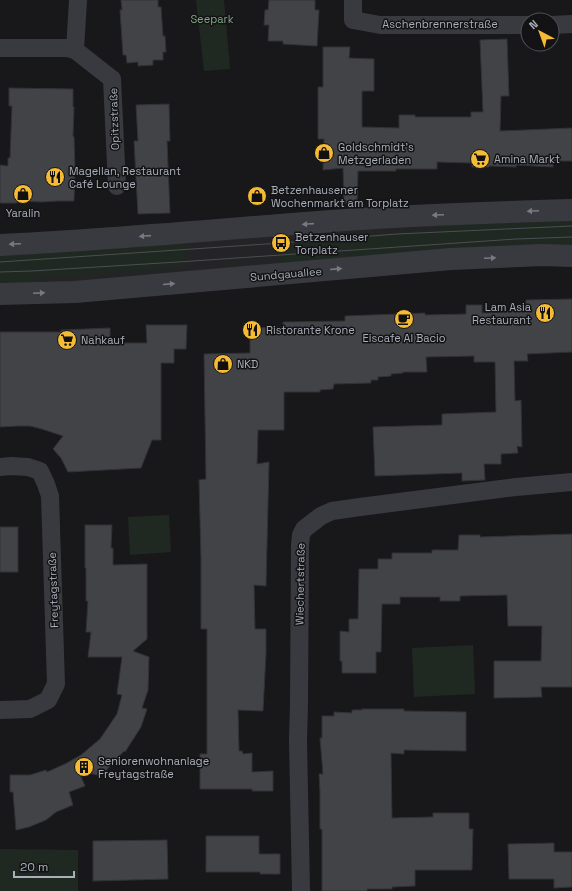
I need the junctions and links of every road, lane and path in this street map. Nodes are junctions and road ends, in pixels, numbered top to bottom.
1 (78, 0) edge
2 (353, 0) edge
3 (560, 24) edge
4 (572, 24) edge
5 (520, 25) edge
6 (0, 48) edge
7 (75, 50) junction
8 (117, 186) dead end
9 (572, 210) edge
10 (0, 245) edge
11 (572, 256) edge
12 (0, 294) edge
13 (0, 467) edge
14 (572, 482) edge
15 (0, 710) edge
16 (301, 891) edge

1 - 7 street
2 - 5 street, Aschenbrennerstraße
3 - 4 street
6 - 7 street
7 - 8 street, Opitzstraße
9 -> 10 street
12 -> 11 street, Sundgauallee
13 - 15 street, Freytagstraße
14 - 16 street, Wiechertstraße

